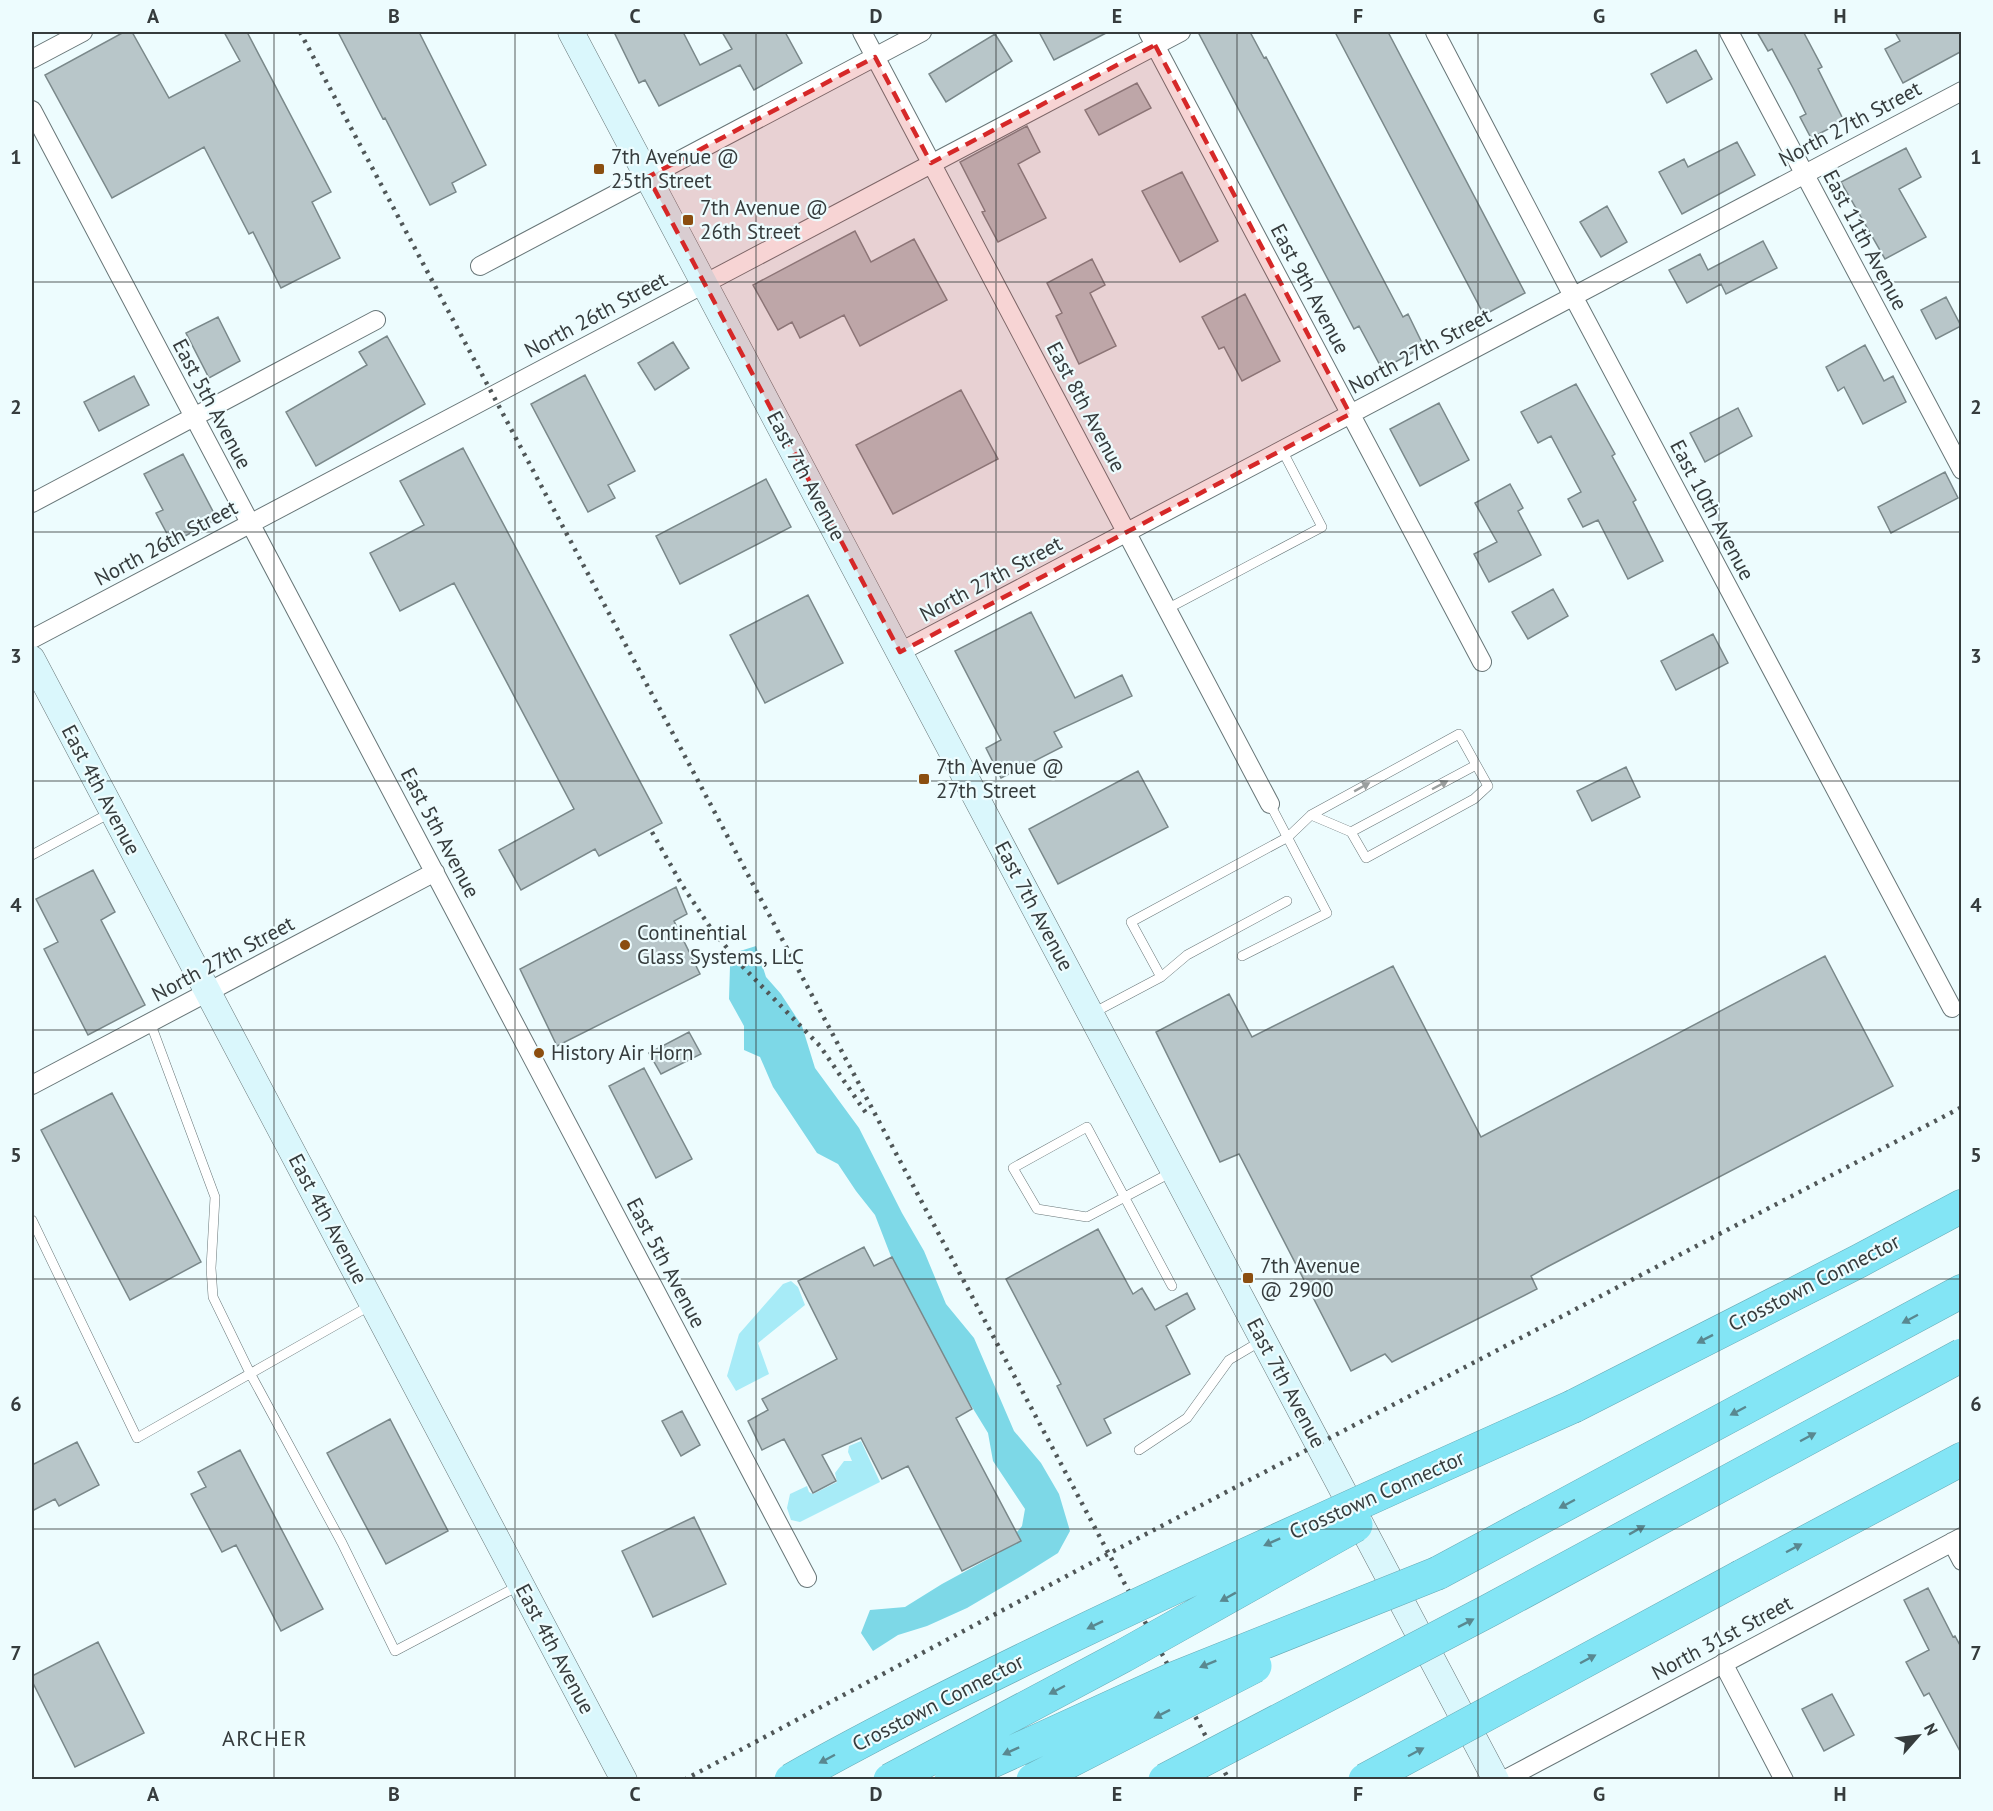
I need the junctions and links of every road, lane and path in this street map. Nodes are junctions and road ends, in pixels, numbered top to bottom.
1 (83, 32) edge
2 (571, 32) edge
3 (862, 32) edge
4 (922, 32) edge
5 (1181, 32) edge
6 (1435, 32) edge
7 (1729, 32) edge
8 (1152, 38) edge
9 (875, 57) junction
10 (32, 59) edge
11 (1962, 90) edge
12 (32, 110) edge
13 (931, 163) junction
14 (1804, 173) junction
15 (648, 177) junction
16 (480, 266) dead end
17 (704, 283) junction
18 (1573, 296) junction
19 (376, 320) dead end
20 (1350, 414) junction
21 (194, 417) junction
22 (1282, 450) junction
23 (1962, 470) edge
24 (32, 503) edge
25 (250, 524) junction
26 (1127, 532) junction
27 (1167, 609) junction
28 (32, 639) edge
29 (900, 652) junction
30 (32, 659) edge
31 (1482, 662) dead end
32 (1476, 765) junction
33 (1270, 804) joint
34 (112, 812) junction
35 (1311, 815) junction
36 (1351, 832) junction
37 (1288, 837) junction
38 (32, 855) edge
39 (435, 872) junction
40 (1287, 901) dead end
41 (1242, 956) dead end
42 (1161, 977) junction
43 (208, 992) junction
44 (1952, 1008) dead end
45 (1091, 1014) junction
46 (150, 1022) junction
47 (32, 1085) edge
48 (1174, 1171) junction
49 (1125, 1197) junction
50 (1962, 1206) edge
51 (32, 1220) edge
52 (1172, 1286) dead end
53 (1962, 1291) edge
54 (373, 1304) junction
55 (1263, 1340) junction
56 (1962, 1355) edge
57 (250, 1373) junction
58 (1574, 1406) junction
59 (1139, 1450) dead end
60 (1962, 1459) edge
61 (1957, 1540) edge
62 (1962, 1561) edge
63 (1438, 1573) junction
64 (807, 1578) dead end
65 (521, 1584) junction
66 (1395, 1660) junction
67 (1723, 1663) junction
68 (624, 1779) edge
69 (791, 1779) edge
70 (890, 1779) edge
71 (951, 1779) edge
72 (1033, 1779) edge
73 (1166, 1779) edge
74 (1196, 1779) edge
75 (1365, 1779) edge
76 (1496, 1779) edge
77 (1504, 1779) edge
78 (1784, 1779) edge

1 - 10 street
2 - 15 street, East 7th Avenue
3 - 9 street, East 8th Avenue
4 - 9 street
5 - 8 street, North 26th Street
6 - 18 street, East 10th Avenue
7 - 14 street, East 11th Avenue
8 - 13 street, North 26th Street
8 - 20 street, East 9th Avenue
9 - 13 street, East 8th Avenue
9 - 15 street
11 - 14 street, North 27th Street
12 - 21 street, East 5th Avenue
13 - 17 street, North 26th Street
13 - 26 street, East 8th Avenue
14 - 18 street, North 27th Street
14 - 23 street, East 11th Avenue
15 - 16 street
15 - 17 street, East 7th Avenue
17 - 25 street, North 26th Street
17 - 29 street, East 7th Avenue
18 - 20 street, North 27th Street
18 - 44 street, East 10th Avenue
19 - 21 street
20 - 22 street, North 27th Street
20 - 31 street, East 9th Avenue
21 - 24 street
21 - 25 street, East 5th Avenue
22 - 26 street, North 27th Street
22 - 27 lane
25 - 28 street, North 26th Street
25 - 39 street, East 5th Avenue
26 - 27 street, East 8th Avenue
26 - 29 street, North 27th Street
27 - 33 street, East 8th Avenue
29 - 45 street, East 7th Avenue
30 - 34 street, East 4th Avenue
35 -> 32 lane
36 -> 32 lane
32 - 36 lane
33 - 37 lane
34 - 38 lane
34 - 43 street, East 4th Avenue
35 - 36 lane
35 - 37 lane
37 - 41 lane
37 - 42 lane
39 - 43 street, North 27th Street
39 - 64 street, East 5th Avenue
40 - 42 lane
42 - 45 lane
43 - 46 street, North 27th Street
43 - 54 street, East 4th Avenue
45 - 48 street, East 7th Avenue
46 - 47 street, North 27th Street
46 - 57 lane
48 - 49 lane
48 - 55 street, East 7th Avenue
49 - 49 lane
49 - 52 lane
50 -> 58 highway, Crosstown Connector
51 - 57 lane
53 -> 63 highway
54 - 57 lane
54 - 65 street, East 4th Avenue
55 - 59 lane
55 - 76 street, East 7th Avenue
66 -> 56 highway, bridge
57 - 65 lane
58 -> 69 highway, Crosstown Connector, bridge
58 -> 70 highway, bridge
75 -> 60 highway, bridge
61 - 62 street
61 - 67 street, North 31st Street
63 -> 71 highway, bridge
63 -> 72 highway, bridge
65 - 68 street, East 4th Avenue
66 - 73 highway, bridge
66 - 74 highway, bridge
67 - 77 street, North 31st Street
67 - 78 street

